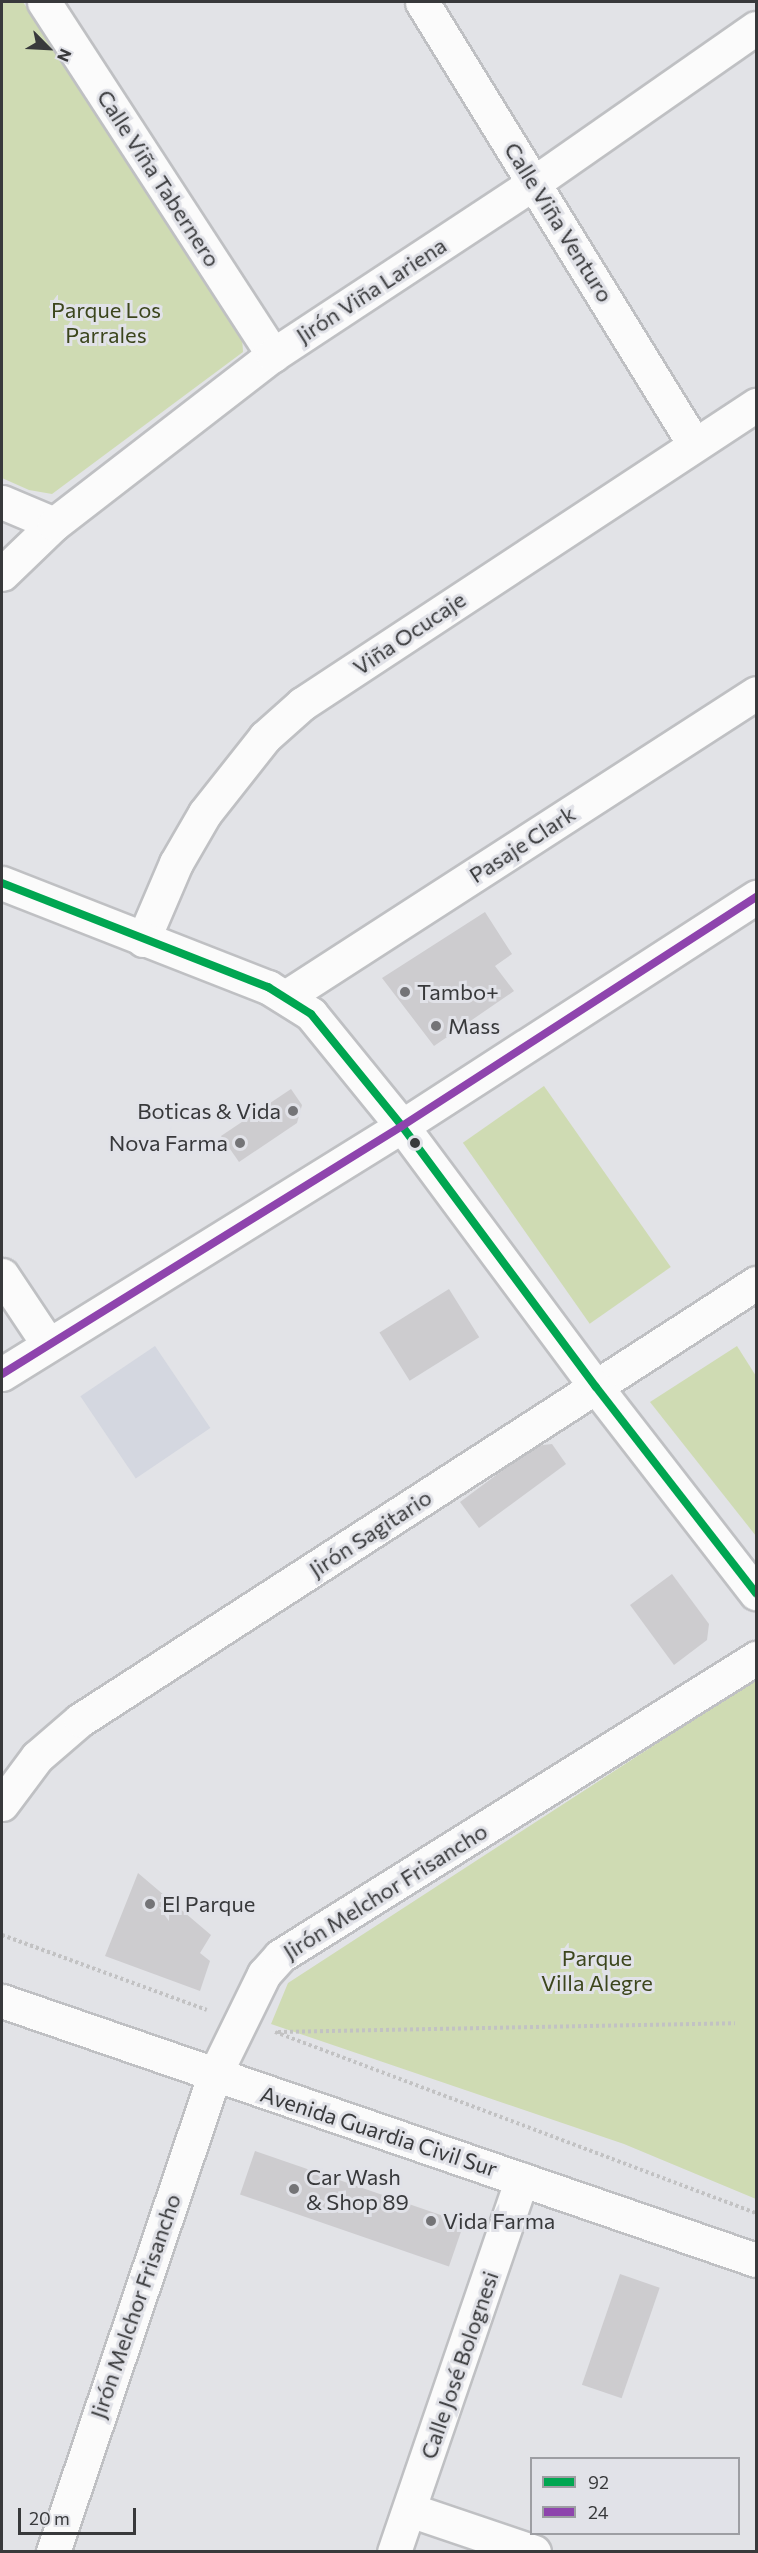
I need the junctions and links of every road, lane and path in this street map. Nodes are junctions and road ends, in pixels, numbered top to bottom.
1 (44, 2) edge
2 (422, 2) edge
3 (756, 28) edge
4 (536, 182) junction
5 (273, 355) junction
6 (756, 405) edge
7 (694, 444) junction
8 (2, 502) edge
9 (54, 524) junction
10 (2, 574) edge
11 (756, 693) edge
12 (2, 883) edge
13 (756, 897) edge
14 (143, 940) junction
15 (287, 996) junction
16 (402, 1126) junction
17 (2, 1275) edge
18 (756, 1283) edge
19 (48, 1344) junction
20 (2, 1374) edge
21 (596, 1388) junction
22 (756, 1593) edge
23 (756, 1658) edge
24 (2, 1804) edge
25 (2, 1935) edge
26 (2, 2001) edge
27 (210, 2012) dead end
28 (735, 2023) dead end
29 (214, 2076) junction
30 (522, 2179) junction
31 (756, 2213) edge
32 (756, 2260) edge
33 (410, 2510) junction
34 (53, 2552) edge
35 (393, 2552) edge
36 (534, 2552) edge

1 - 5 street, Calle Viña Tabernero
2 - 4 street, Calle Viña Venturo
3 - 4 street, Jirón Viña Lariena
4 - 5 street, Jirón Viña Lariena
4 - 7 street, Calle Viña Venturo
5 - 9 street, Jirón Viña Lariena
6 - 7 street, Viña Ocucaje
7 - 14 street, Viña Ocucaje
8 - 9 street
9 - 10 street, Jirón Viña Lariena
11 - 15 street, Pasaje Clark
12 - 14 street
13 - 16 street
14 - 15 street
15 - 16 street
16 - 19 street
16 - 21 street
17 - 19 street
18 - 21 street, Jirón Sagitario
19 - 20 street
21 - 22 street
21 - 24 street, Jirón Sagitario
23 - 29 street, Jirón Melchor Frisancho
25 - 27 path
26 - 29 street, Avenida Guardia Civil Sur
28 - 31 path
29 - 30 street, Avenida Guardia Civil Sur
29 - 34 street, Jirón Melchor Frisancho
30 - 32 street, Avenida Guardia Civil Sur
30 - 33 street, Calle José Bolognesi
33 - 35 street, Calle José Bolognesi
33 - 36 street

